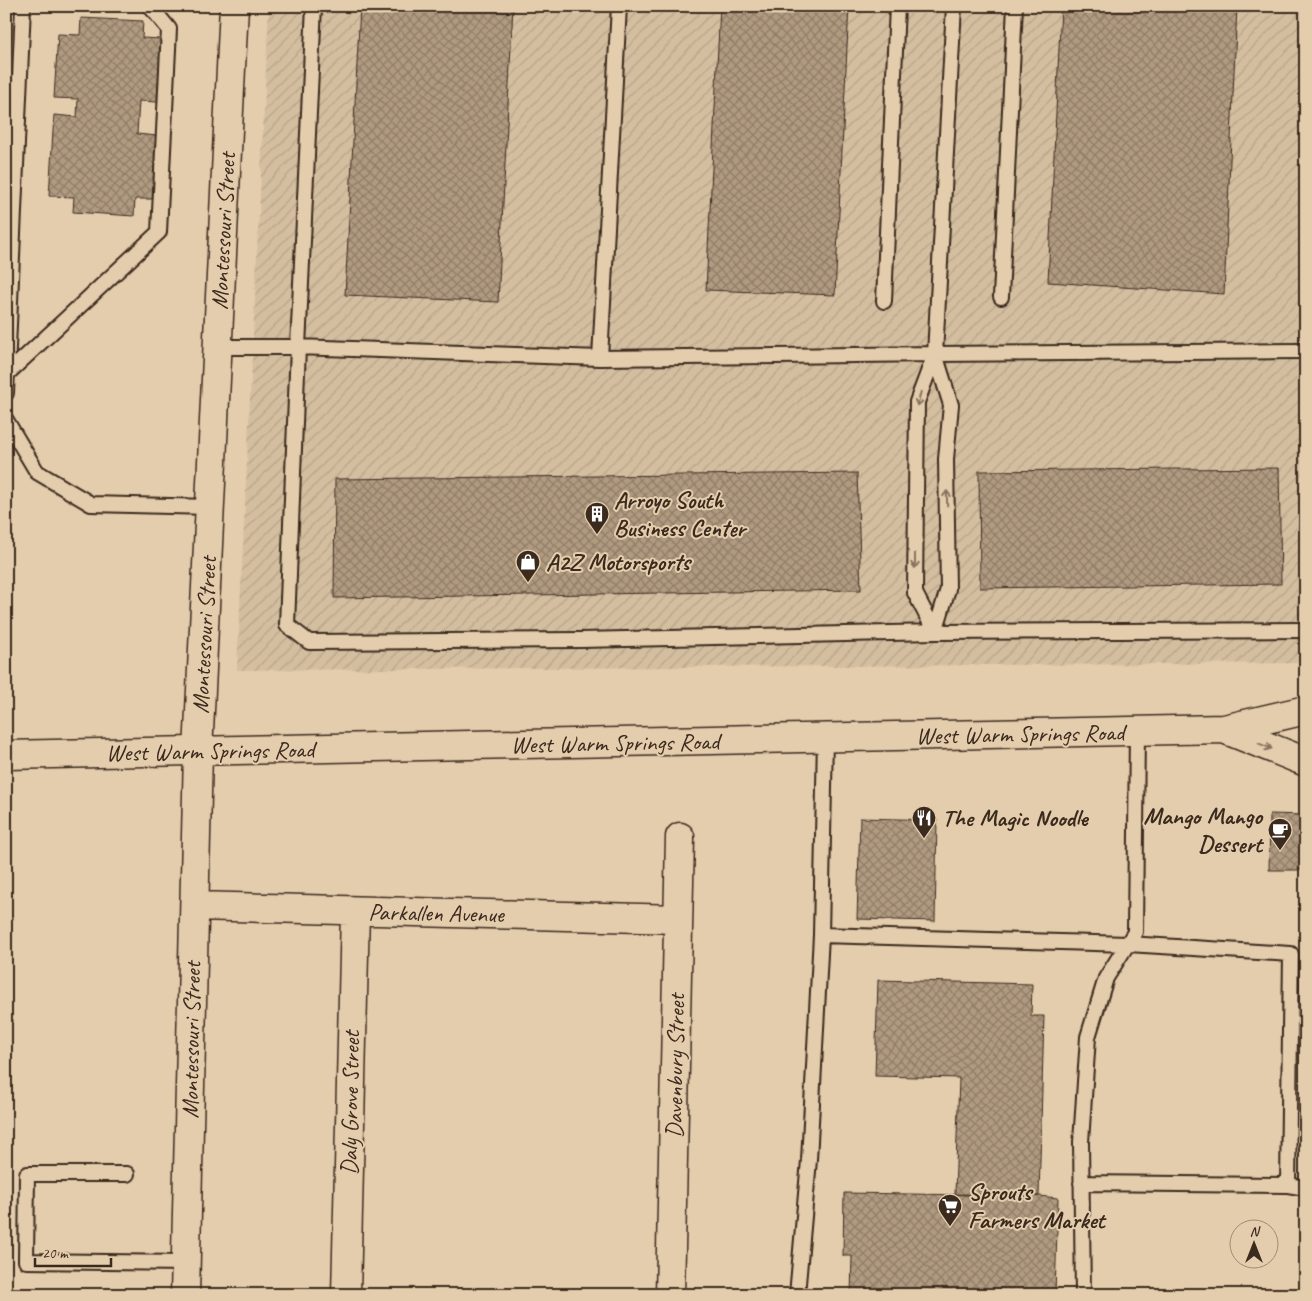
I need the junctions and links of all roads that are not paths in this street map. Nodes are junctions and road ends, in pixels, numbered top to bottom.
1 (22, 6) edge
2 (150, 6) edge
3 (234, 6) edge
4 (314, 6) edge
5 (619, 6) edge
6 (897, 6) edge
7 (954, 6) edge
8 (1015, 6) edge
9 (1001, 297) dead end
10 (884, 300) dead end
11 (218, 347) junction
12 (298, 347) junction
13 (1306, 351) edge
14 (935, 354) junction
15 (600, 358) junction
16 (7, 374) edge
17 (6, 393) edge
18 (6, 420) edge
19 (210, 507) junction
20 (1306, 630) edge
21 (935, 632) junction
22 (1306, 710) edge
23 (1224, 729) junction
24 (1136, 731) junction
25 (825, 738) junction
26 (198, 752) junction
27 (6, 755) edge
28 (1306, 762) edge
29 (680, 837) dead end
30 (195, 906) junction
31 (354, 911) junction
32 (678, 919) junction
33 (821, 935) junction
34 (1128, 944) junction
35 (127, 1174) dead end
36 (1081, 1183) junction
37 (1288, 1185) junction
38 (1306, 1188) edge
39 (186, 1263) junction
40 (185, 1295) edge
41 (346, 1295) edge
42 (670, 1295) edge
43 (798, 1295) edge
44 (1083, 1295) edge

1 - 16 lane
2 - 16 lane
3 - 11 street, Montessouri Street
4 - 12 lane
5 - 15 lane
6 - 10 lane
7 - 14 lane
8 - 9 lane
11 - 12 lane
11 - 19 street, Montessouri Street
12 - 15 lane
12 - 21 lane
13 - 14 lane
14 - 15 lane
21 -> 14 lane
14 -> 21 lane
16 - 17 lane
18 - 19 lane
19 - 26 street, Montessouri Street
20 - 21 lane
22 - 23 street, West Warm Springs Road
23 - 24 street, West Warm Springs Road
23 -> 28 street, West Warm Springs Road
24 - 25 street, West Warm Springs Road
24 - 34 lane
25 - 26 street, West Warm Springs Road
25 - 33 lane
26 - 27 street, West Warm Springs Road
26 - 30 street, Montessouri Street
29 - 32 street, Davenbury Street
30 - 31 street, Parkallen Avenue
30 - 39 street, Montessouri Street
31 - 32 street, Parkallen Avenue
31 - 41 street, Daly Grove Street
32 - 42 street, Davenbury Street
33 - 34 lane
33 - 43 lane
34 - 36 lane
34 - 37 lane
35 - 39 lane
36 - 37 lane
36 - 44 lane
37 - 38 lane
39 - 40 street, Montessouri Street

